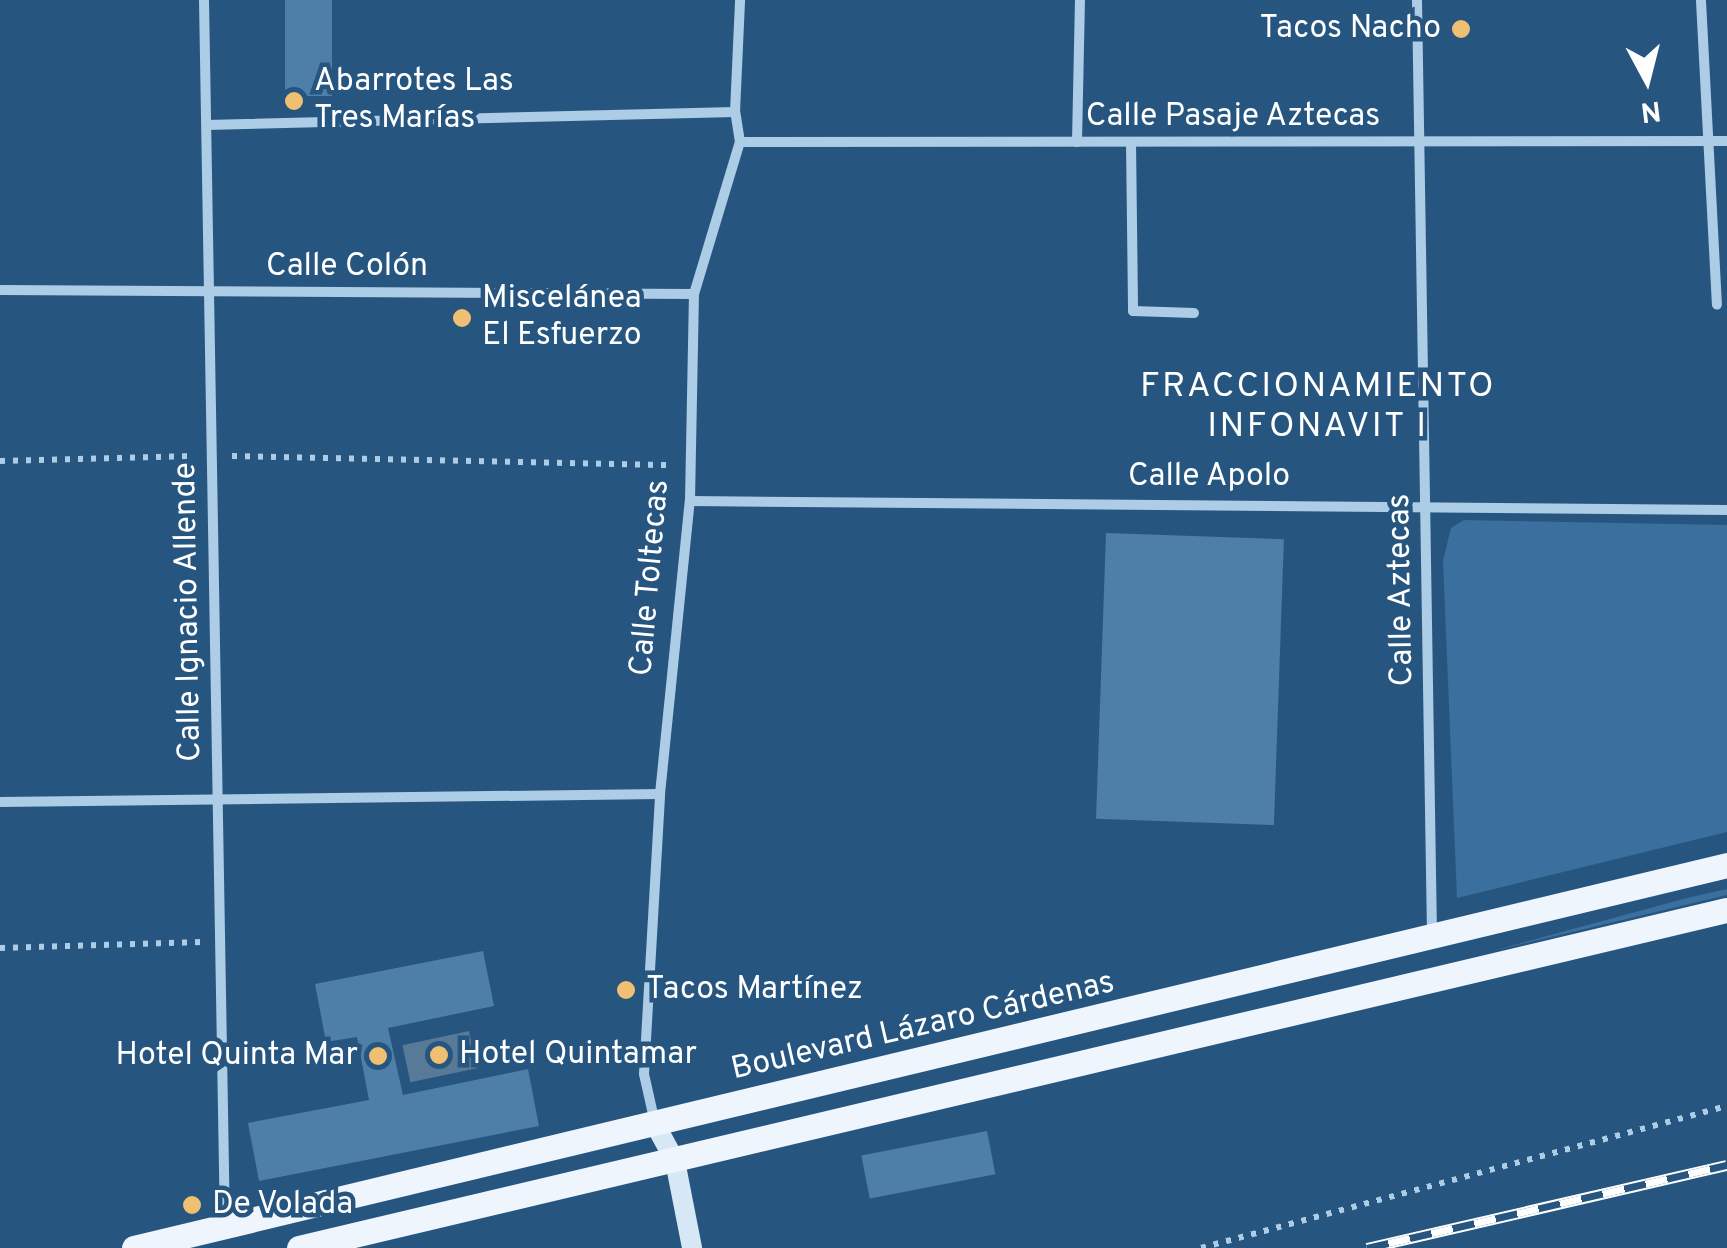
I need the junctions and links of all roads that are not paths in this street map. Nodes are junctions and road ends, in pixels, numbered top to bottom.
1 (204, 0) edge
2 (740, 0) edge
3 (1080, 0) edge
4 (1418, 0) edge
5 (1701, 1) edge
6 (734, 112) junction
7 (207, 125) junction
8 (1712, 140) junction
9 (1727, 140) edge
10 (740, 142) junction
11 (1078, 142) junction
12 (1131, 142) junction
13 (1420, 143) junction
14 (0, 290) edge
15 (211, 291) junction
16 (694, 294) junction
17 (1717, 305) dead end
18 (1194, 312) dead end
19 (690, 501) junction
20 (1425, 503) junction
21 (1727, 510) edge
22 (660, 794) junction
23 (216, 798) junction
24 (0, 802) edge
25 (1727, 866) edge
26 (1727, 910) edge
27 (1432, 938) junction
28 (655, 1124) junction
29 (675, 1161) junction
30 (226, 1224) junction
31 (134, 1248) edge
32 (300, 1248) edge
33 (692, 1248) edge

1 - 7 street, Calle Ignacio Allende
2 - 6 street, Calle Toltecas
3 - 11 street
4 - 13 street, Calle Aztecas
5 - 8 street
6 - 7 street
6 - 10 street, Calle Toltecas
7 - 15 street, Calle Ignacio Allende
8 - 9 street, Calle Pasaje Aztecas
8 - 13 street, Calle Pasaje Aztecas
8 - 17 street
10 - 11 street, Calle Pasaje Aztecas
10 - 16 street, Calle Toltecas
11 - 12 street, Calle Pasaje Aztecas
12 - 13 street, Calle Pasaje Aztecas
12 - 18 street
13 - 20 street, Calle Aztecas
14 - 15 street, Calle Colón
15 - 16 street, Calle Colón
15 - 23 street, Calle Ignacio Allende
16 - 19 street, Calle Toltecas
19 - 20 street, Calle Apolo
19 - 22 street, Calle Toltecas
20 - 21 street, Calle Apolo
20 - 27 street, Calle Aztecas
22 - 23 street
22 - 28 street, Calle Toltecas
23 - 24 street
23 - 30 street, Calle Ignacio Allende
25 - 27 main road, Boulevard Lázaro Cárdenas
26 - 29 main road
27 - 28 main road, Boulevard Lázaro Cárdenas
28 - 29 street, Calle Toltecas
28 - 30 main road, Boulevard Lázaro Cárdenas
29 - 32 main road
29 - 33 street, Calle Toltecas
30 - 31 main road, Boulevard Lázaro Cárdenas

